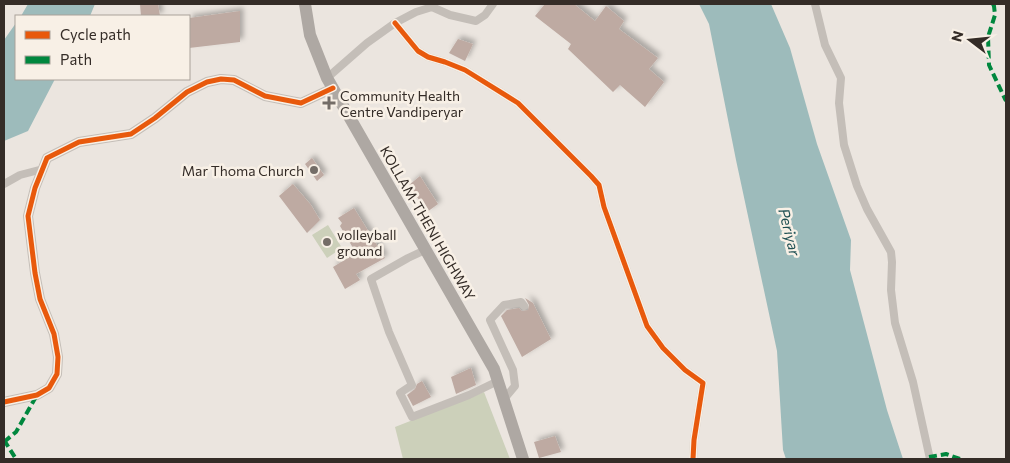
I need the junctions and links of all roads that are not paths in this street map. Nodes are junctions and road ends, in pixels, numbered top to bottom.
1 (305, 4) edge
2 (493, 4) edge
3 (815, 4) edge
4 (395, 23) junction
5 (330, 83) junction
6 (43, 169) junction
7 (4, 184) edge
8 (425, 250) junction
9 (524, 306) dead end
10 (498, 381) junction
11 (504, 399) junction
12 (4, 402) edge
13 (523, 459) edge
14 (694, 459) edge
15 (930, 459) edge

1 - 5 highway, KOLLAM-THENI HIGHWAY
2 - 4 street
3 - 15 street
4 - 5 street
4 - 14 street
5 - 6 street
5 - 8 highway, KOLLAM-THENI HIGHWAY
6 - 7 street
6 - 12 street
8 - 10 highway, KOLLAM-THENI HIGHWAY
8 - 10 street
9 - 11 street
10 - 11 highway, KOLLAM-THENI HIGHWAY
11 - 13 highway, KOLLAM-THENI HIGHWAY

